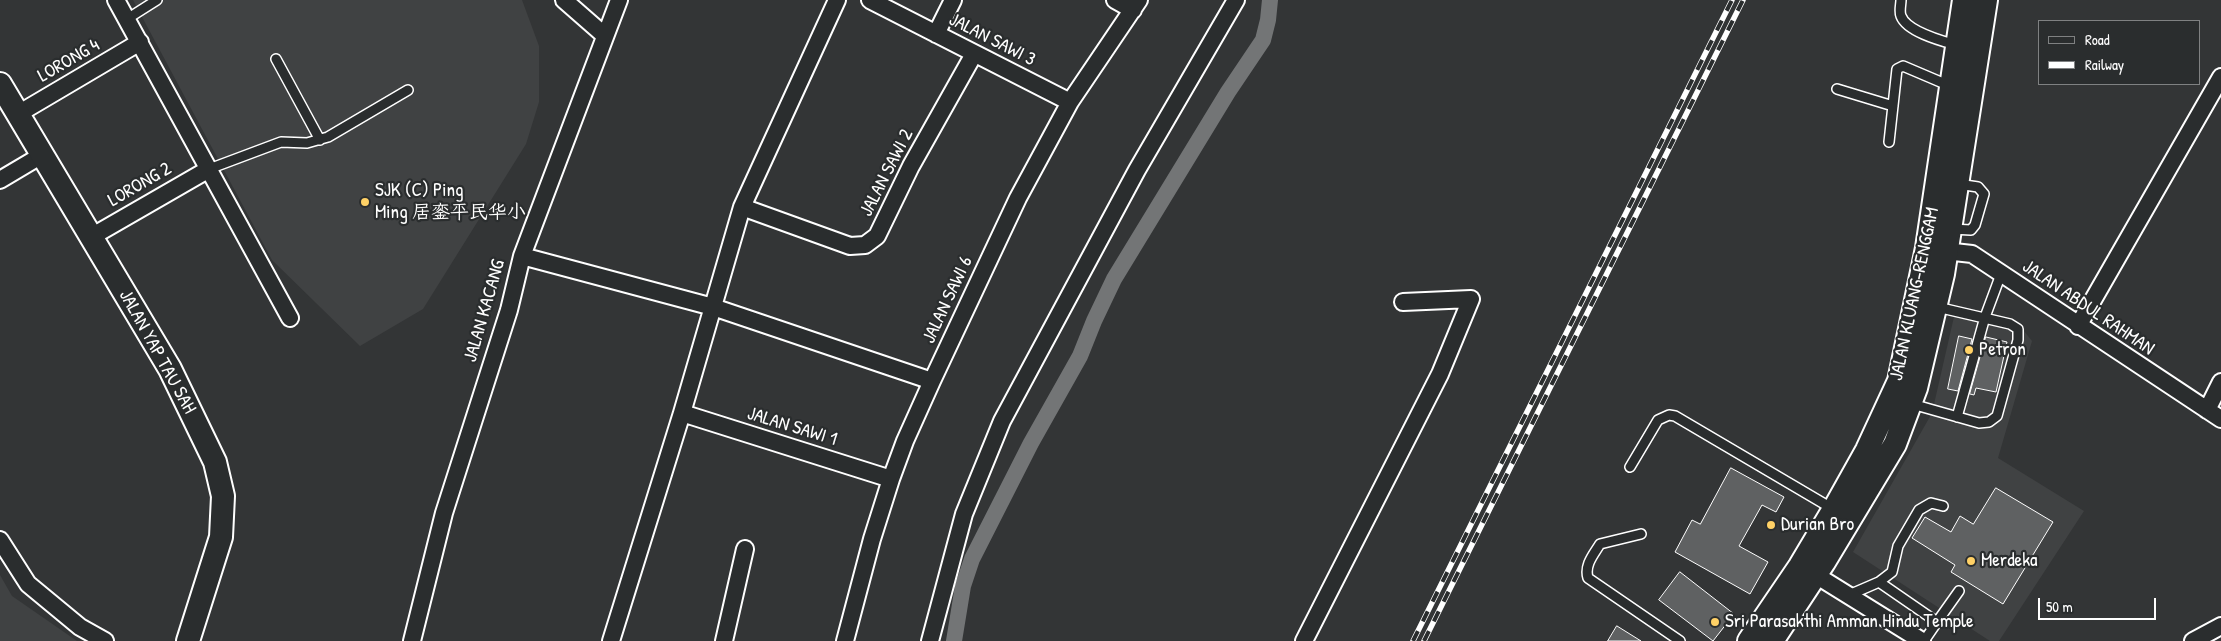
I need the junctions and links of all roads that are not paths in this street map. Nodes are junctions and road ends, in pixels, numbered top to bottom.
1 (116, 0) edge
2 (157, 0) edge
3 (564, 0) edge
4 (619, 0) edge
5 (837, 0) edge
6 (870, 0) edge
7 (953, 0) edge
8 (1115, 0) edge
9 (1236, 0) edge
10 (1901, 0) edge
11 (1964, 0) edge
12 (1986, 0) edge
13 (1136, 5) edge
14 (127, 19) junction
15 (936, 34) junction
16 (604, 35) junction
17 (140, 42) junction
18 (1968, 48) junction
19 (974, 54) junction
20 (276, 60) dead end
21 (2221, 77) edge
22 (0, 84) edge
23 (1950, 86) junction
24 (1837, 89) dead end
25 (408, 90) dead end
26 (1070, 102) junction
27 (1893, 106) junction
28 (18, 114) junction
29 (320, 140) junction
30 (1889, 142) dead end
31 (42, 155) junction
32 (209, 168) junction
33 (0, 180) edge
34 (742, 207) junction
35 (91, 236) junction
36 (1937, 250) junction
37 (522, 256) junction
38 (2001, 274) junction
39 (1403, 302) dead end
40 (713, 307) junction
41 (1937, 307) junction
42 (1985, 317) junction
43 (290, 318) dead end
44 (2078, 326) junction
45 (932, 381) junction
46 (2221, 382) edge
47 (1911, 404) junction
48 (2207, 410) junction
49 (682, 413) junction
50 (1957, 417) junction
51 (2221, 419) edge
52 (1630, 467) dead end
53 (891, 479) junction
54 (1943, 506) dead end
55 (1834, 509) junction
56 (1642, 534) dead end
57 (0, 540) edge
58 (746, 548) dead end
59 (1808, 570) junction
60 (1879, 582) junction
61 (1959, 590) dead end
62 (1850, 595) junction
63 (1937, 622) junction
64 (2221, 626) edge
65 (105, 641) edge
66 (188, 641) edge
67 (412, 641) edge
68 (611, 641) edge
69 (724, 641) edge
70 (845, 641) edge
71 (930, 641) edge
72 (1304, 641) edge
73 (1680, 641) edge
74 (1749, 641) edge
75 (1772, 641) edge
76 (1923, 641) edge
77 (2193, 641) edge

1 - 14 street
2 - 14 lane
3 - 16 street
4 - 16 street, JALAN KACANG
5 - 34 street
6 - 15 street, JALAN SAWI 3
7 - 15 street
8 - 13 street
9 - 71 street
10 - 18 lane
11 - 18 main road, JALAN KLUANG-RENGGAM
12 - 18 main road, JALAN KLUANG-RENGGAM
13 - 26 street, JALAN SAWI 6
14 - 17 street
15 - 19 street, JALAN SAWI 3
16 - 37 street, JALAN KACANG
17 - 28 street, LORONG 4
17 - 32 street
18 - 23 main road, JALAN KLUANG-RENGGAM
18 - 36 main road, JALAN KLUANG-RENGGAM
19 - 26 street, JALAN SAWI 3
19 - 34 street, JALAN SAWI 2
20 - 29 lane
21 - 44 street
22 - 28 main road, JALAN YAP TAU SAH
23 - 27 lane
23 - 36 main road, JALAN KLUANG-RENGGAM
24 - 27 lane
25 - 29 lane
26 - 45 street, JALAN SAWI 6
27 - 30 lane
28 - 31 main road, JALAN YAP TAU SAH
29 - 32 lane
31 - 33 street
31 - 35 main road, JALAN YAP TAU SAH
32 - 35 street, LORONG 2
32 - 43 street
34 - 40 street
35 - 66 main road, JALAN YAP TAU SAH
36 - 38 street, JALAN ABDUL RAHMAN
36 - 41 main road, JALAN KLUANG-RENGGAM
36 - 55 main road, JALAN KLUANG-RENGGAM
37 - 40 street
37 - 67 street, JALAN KACANG
38 - 42 lane
38 - 44 street, JALAN ABDUL RAHMAN
39 - 72 street
40 - 45 street
40 - 49 street
41 - 42 lane
41 - 47 main road, JALAN KLUANG-RENGGAM
42 - 50 lane
42 - 50 lane
44 - 48 street, JALAN ABDUL RAHMAN
45 - 53 street, JALAN SAWI 6
46 - 48 street
47 - 50 lane
47 - 59 main road, JALAN KLUANG-RENGGAM
48 - 51 street, JALAN ABDUL RAHMAN
49 - 53 street, JALAN SAWI 1
49 - 68 street
52 - 55 lane
53 - 70 street, JALAN SAWI 6
54 - 60 lane
55 - 59 main road, JALAN KLUANG-RENGGAM
56 - 73 lane
57 - 65 street
58 - 69 street
59 - 62 street
59 - 74 main road, JALAN KLUANG-RENGGAM
59 - 75 main road, JALAN KLUANG-RENGGAM
60 - 62 lane
60 - 63 lane
61 - 63 lane
62 - 76 street
63 - 76 lane
64 - 77 street

